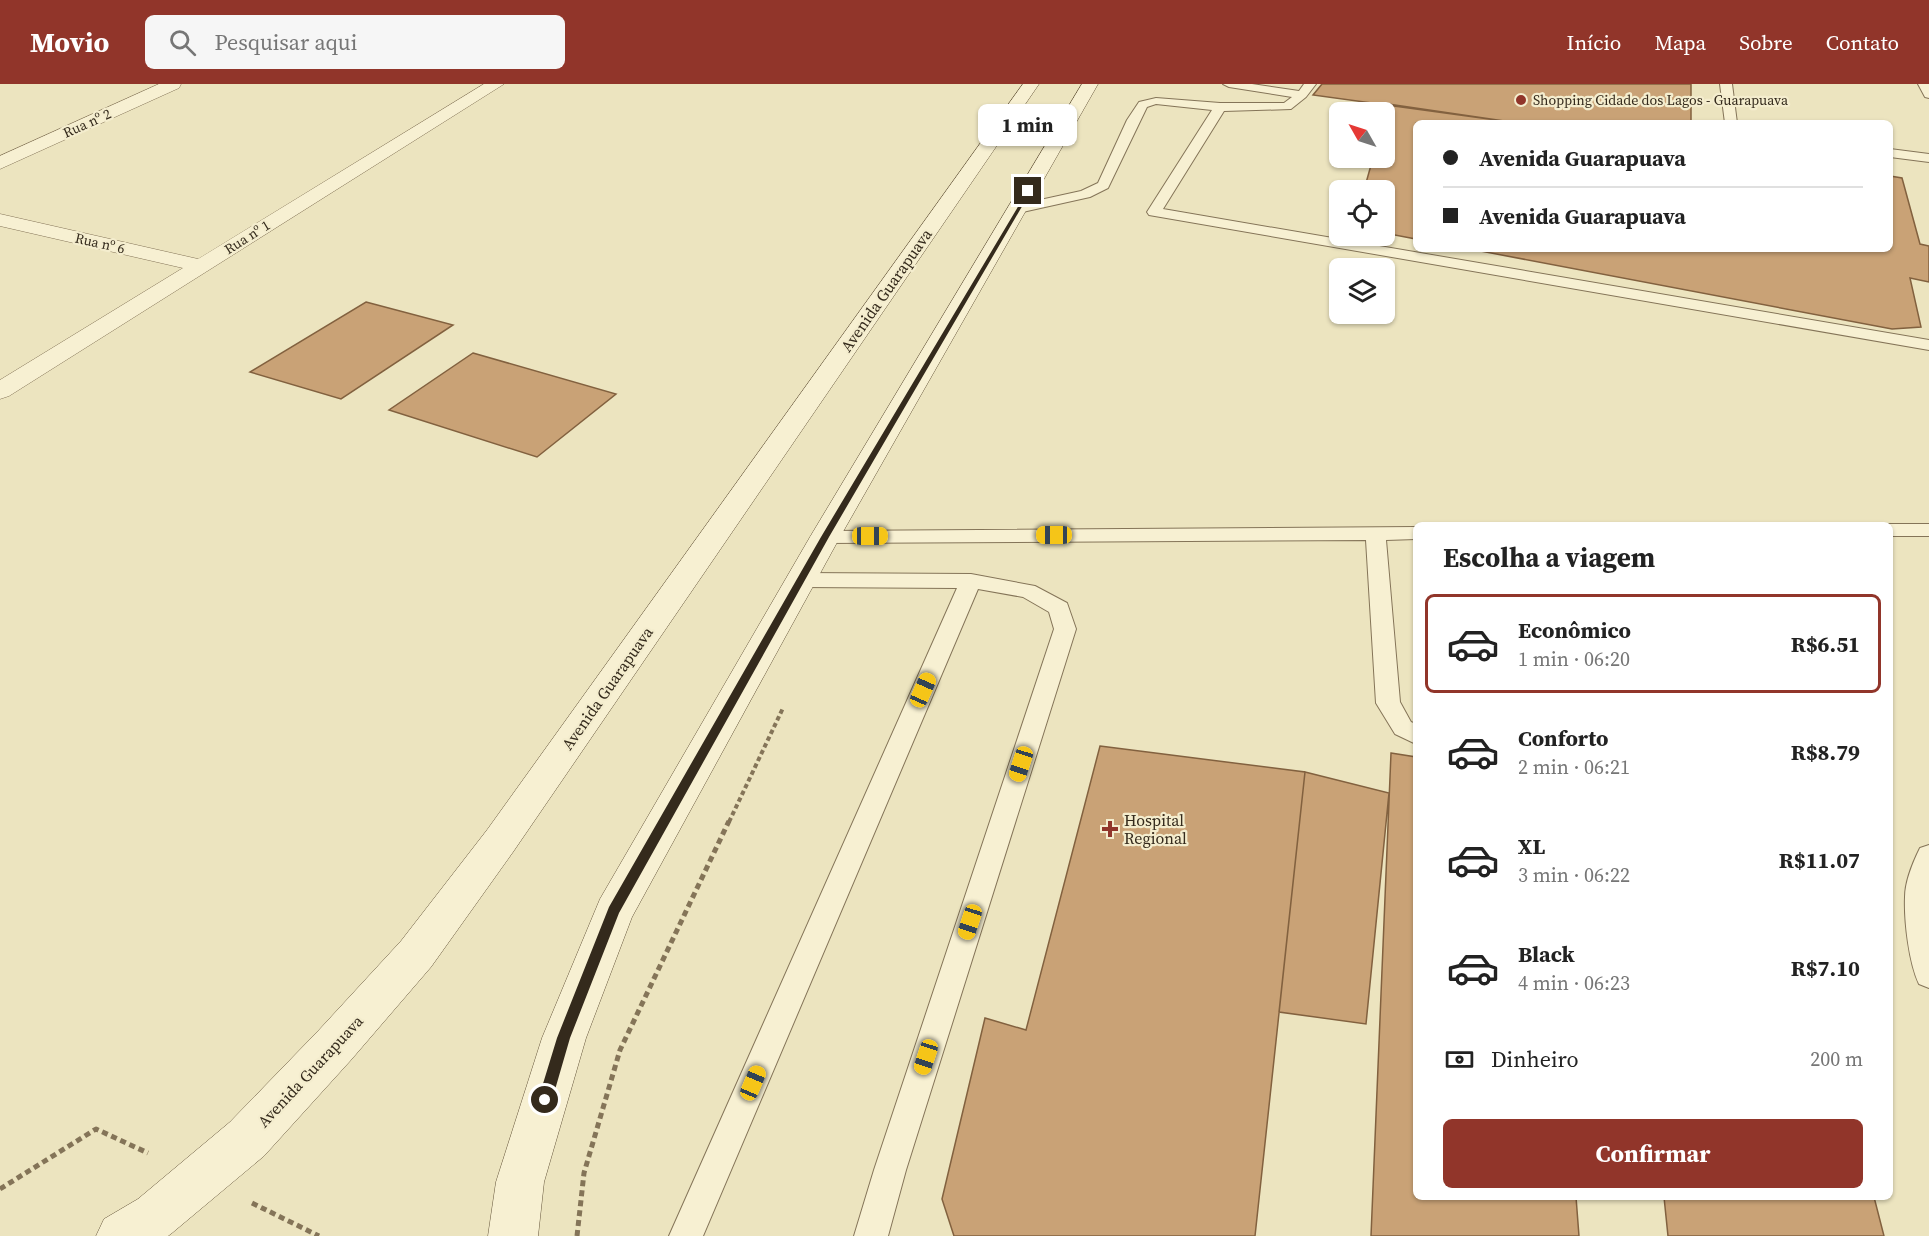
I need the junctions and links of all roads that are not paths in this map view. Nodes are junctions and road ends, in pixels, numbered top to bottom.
1 (174, 84) edge
2 (496, 84) edge
3 (1031, 84) edge
4 (1089, 84) edge
5 (1229, 84) edge
6 (1310, 84) edge
7 (1726, 84) edge
8 (1924, 84) edge
9 (1929, 94) edge
10 (1302, 95) junction
11 (1220, 107) junction
12 (1731, 120) edge
13 (1893, 153) edge
14 (1929, 158) edge
15 (0, 163) edge
16 (1018, 209) junction
17 (0, 220) edge
18 (200, 266) junction
19 (1929, 345) edge
20 (0, 391) edge
21 (1893, 530) edge
22 (1929, 530) edge
23 (1413, 533) edge
24 (1376, 534) junction
25 (825, 537) junction
26 (802, 580) junction
27 (971, 581) junction
28 (1413, 733) edge
29 (1929, 856) edge
30 (1929, 975) edge
31 (121, 1236) edge
32 (513, 1236) edge
33 (686, 1236) edge
34 (871, 1236) edge

1 - 15 street, Rua nº 2
2 - 18 street, Rua nº 1
3 - 31 street, Avenida Guarapuava
4 - 16 street
5 - 10 lane
6 - 10 lane
7 - 12 lane
8 - 9 lane
10 - 11 lane
11 - 16 lane
11 - 19 lane
13 - 14 lane
16 - 25 street
17 - 18 street, Rua nº 6
18 - 20 street, Rua nº 1
21 - 22 lane
23 - 24 lane
24 - 25 lane
24 - 28 lane
25 - 26 street
26 - 27 lane
26 - 32 street
27 - 33 lane
27 - 34 lane
29 - 30 lane

